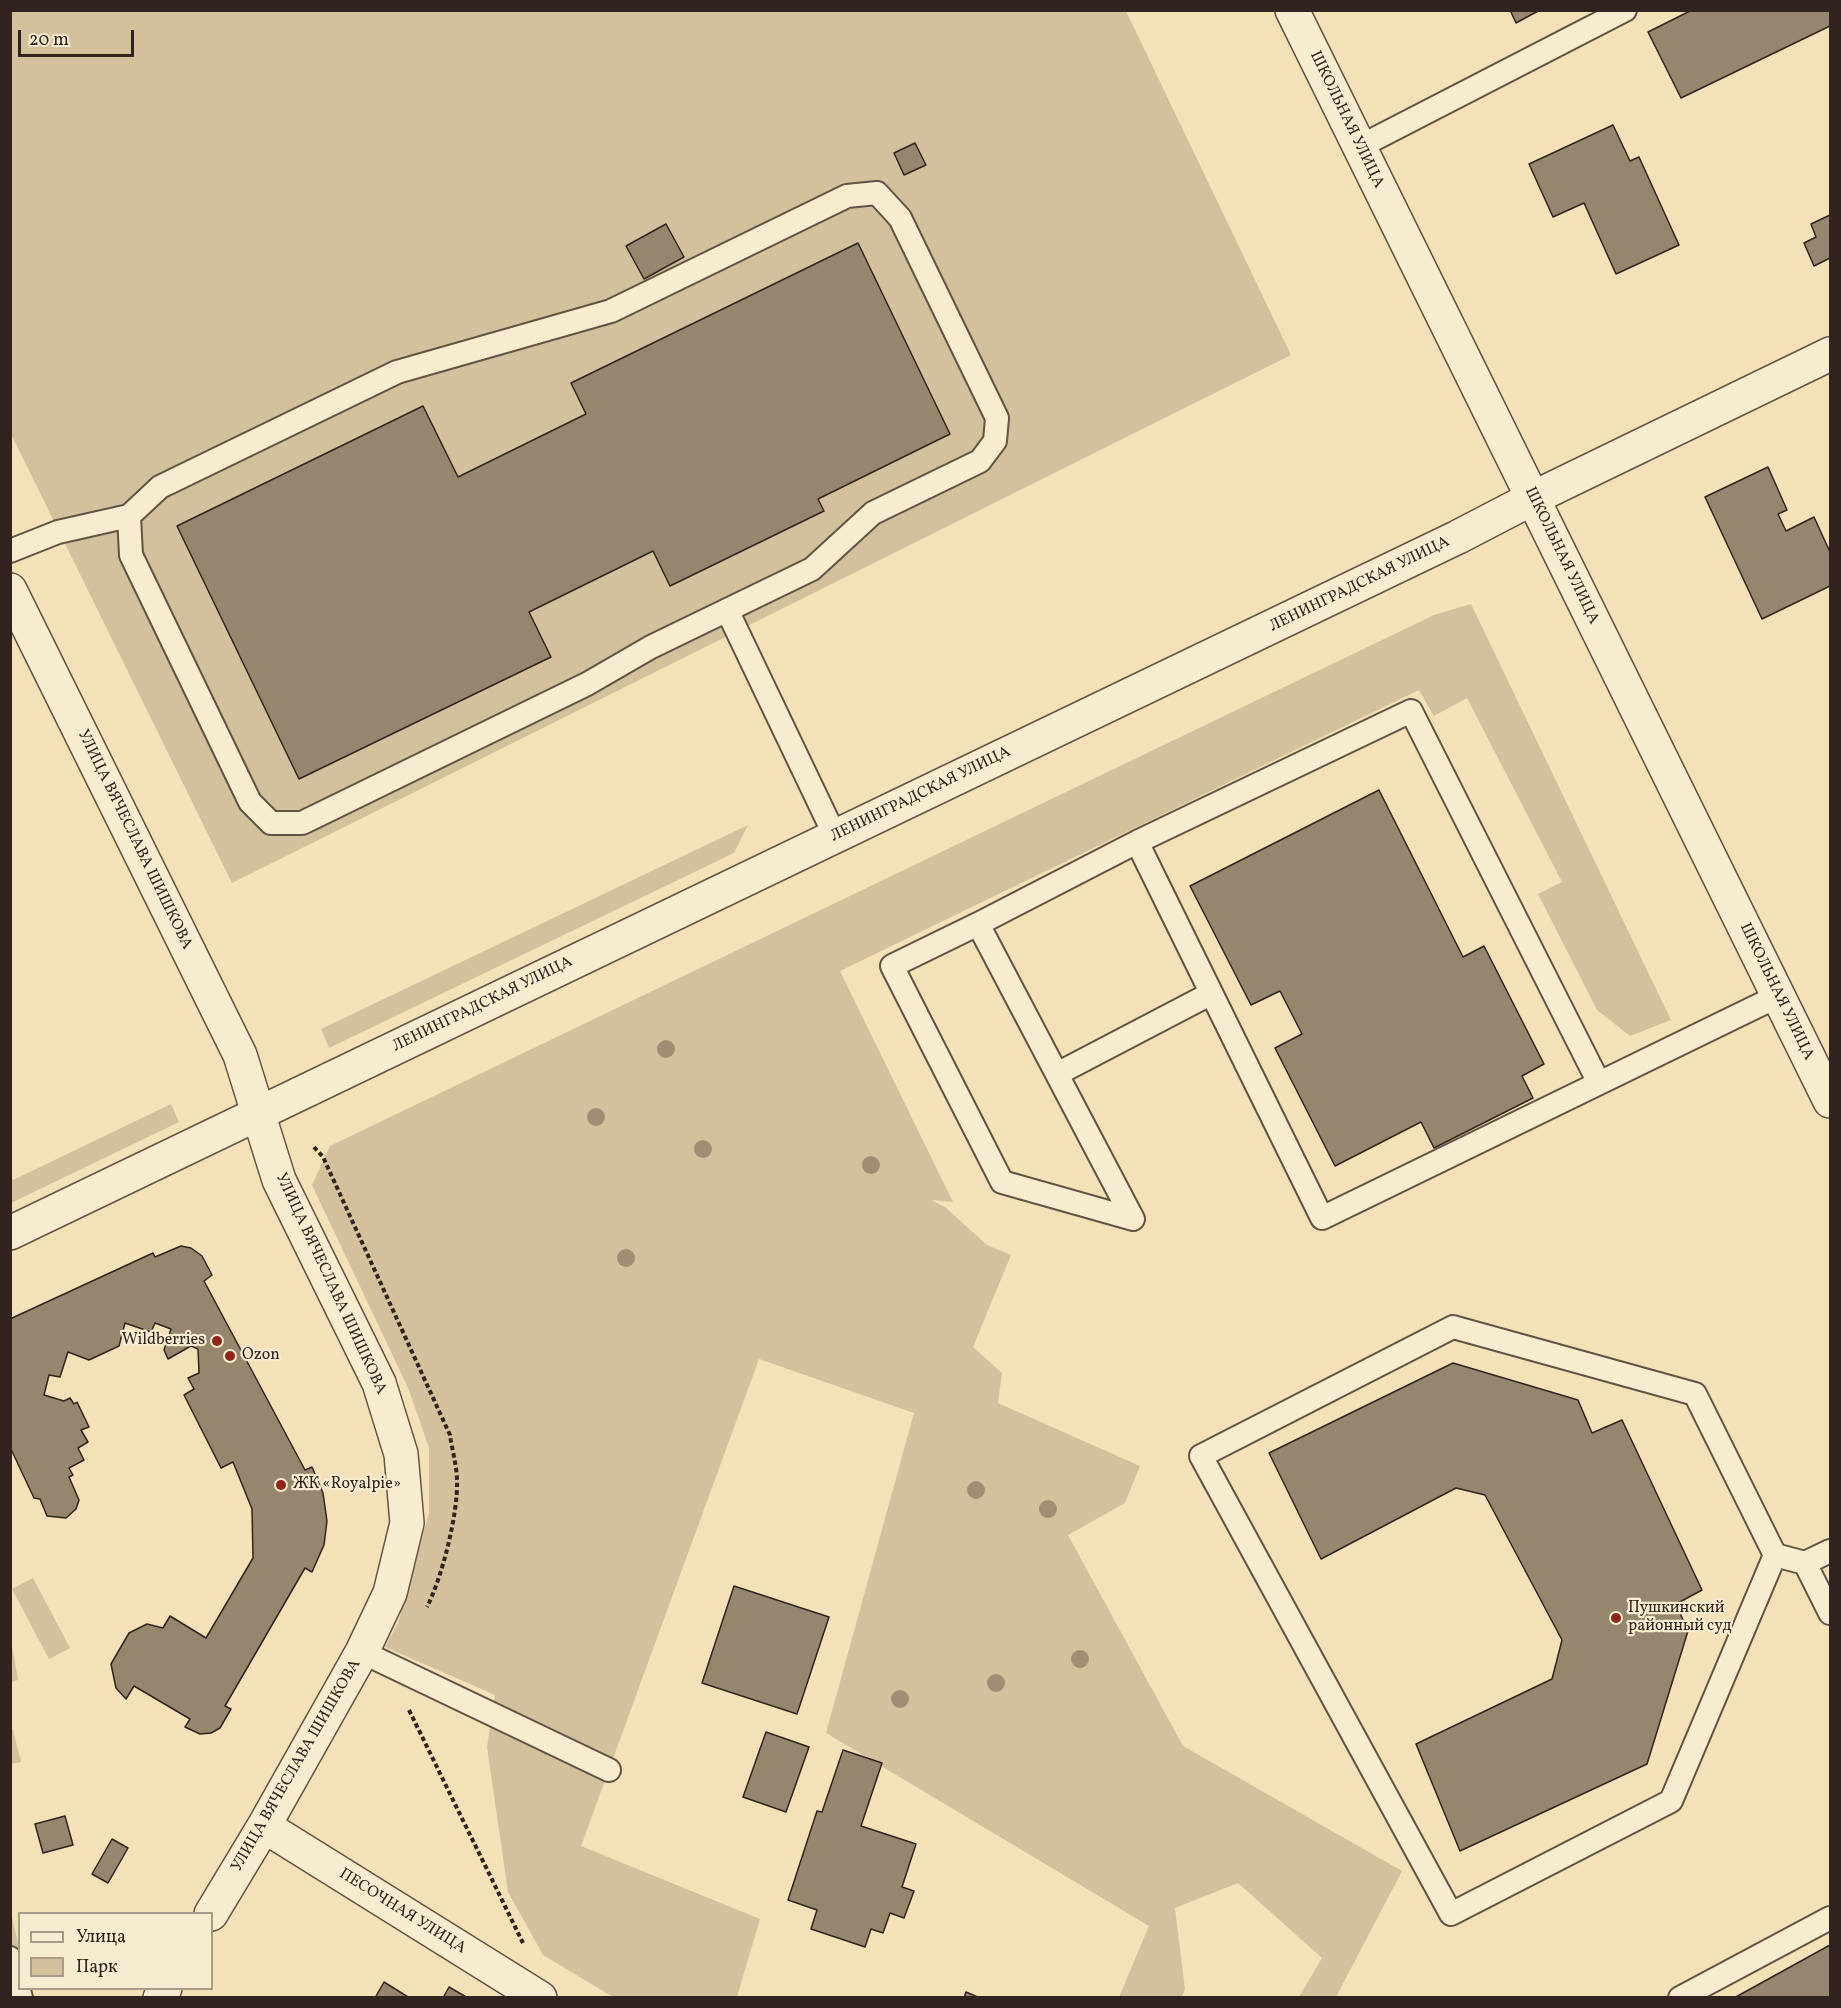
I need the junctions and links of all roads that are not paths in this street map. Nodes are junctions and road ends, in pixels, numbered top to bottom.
1 (1292, 10) edge
2 (1625, 10) edge
3 (1359, 147) junction
4 (1830, 354) edge
5 (1533, 498) junction
6 (129, 516) junction
7 (10, 551) edge
8 (10, 590) edge
9 (727, 610) junction
10 (835, 836) junction
11 (1137, 842) junction
12 (978, 924) junction
13 (1210, 994) junction
14 (1778, 996) junction
15 (1056, 1074) junction
16 (1599, 1083) junction
17 (1830, 1101) edge
18 (257, 1114) junction
19 (10, 1233) edge
20 (1830, 1551) edge
21 (1775, 1556) junction
22 (1805, 1563) junction
23 (1830, 1613) edge
24 (362, 1653) junction
25 (609, 1770) dead end
26 (264, 1826) junction
27 (212, 1912) edge
28 (1830, 1918) edge
29 (10, 1958) edge
30 (18, 1987) edge
31 (540, 1998) edge
32 (1680, 1998) edge

1 - 3 street, ШКОЛЬНАЯ УЛИЦА
2 - 3 lane
3 - 5 street, ШКОЛЬНАЯ УЛИЦА
4 - 5 street, ЛЕНИНГРАДСКАЯ УЛИЦА
5 - 10 street, ЛЕНИНГРАДСКАЯ УЛИЦА
5 - 14 street, ШКОЛЬНАЯ УЛИЦА
6 - 7 lane
6 - 9 lane
6 - 9 lane
8 - 18 street, УЛИЦА ВЯЧЕСЛАВА ШИШКОВА
9 - 10 lane
10 - 18 street, ЛЕНИНГРАДСКАЯ УЛИЦА
11 - 12 lane
11 - 13 lane
11 - 16 lane
12 - 15 lane
12 - 15 lane
13 - 15 lane
13 - 16 lane
14 - 16 lane
14 - 17 street, ШКОЛЬНАЯ УЛИЦА
18 - 19 street, ЛЕНИНГРАДСКАЯ УЛИЦА
18 - 24 street, УЛИЦА ВЯЧЕСЛАВА ШИШКОВА
20 - 22 lane
21 - 21 lane
21 - 22 lane
22 - 23 lane
24 - 25 lane
24 - 26 street, УЛИЦА ВЯЧЕСЛАВА ШИШКОВА
26 - 27 street, УЛИЦА ВЯЧЕСЛАВА ШИШКОВА
26 - 31 street, ПЕСОЧНАЯ УЛИЦА
28 - 32 lane
29 - 30 lane

